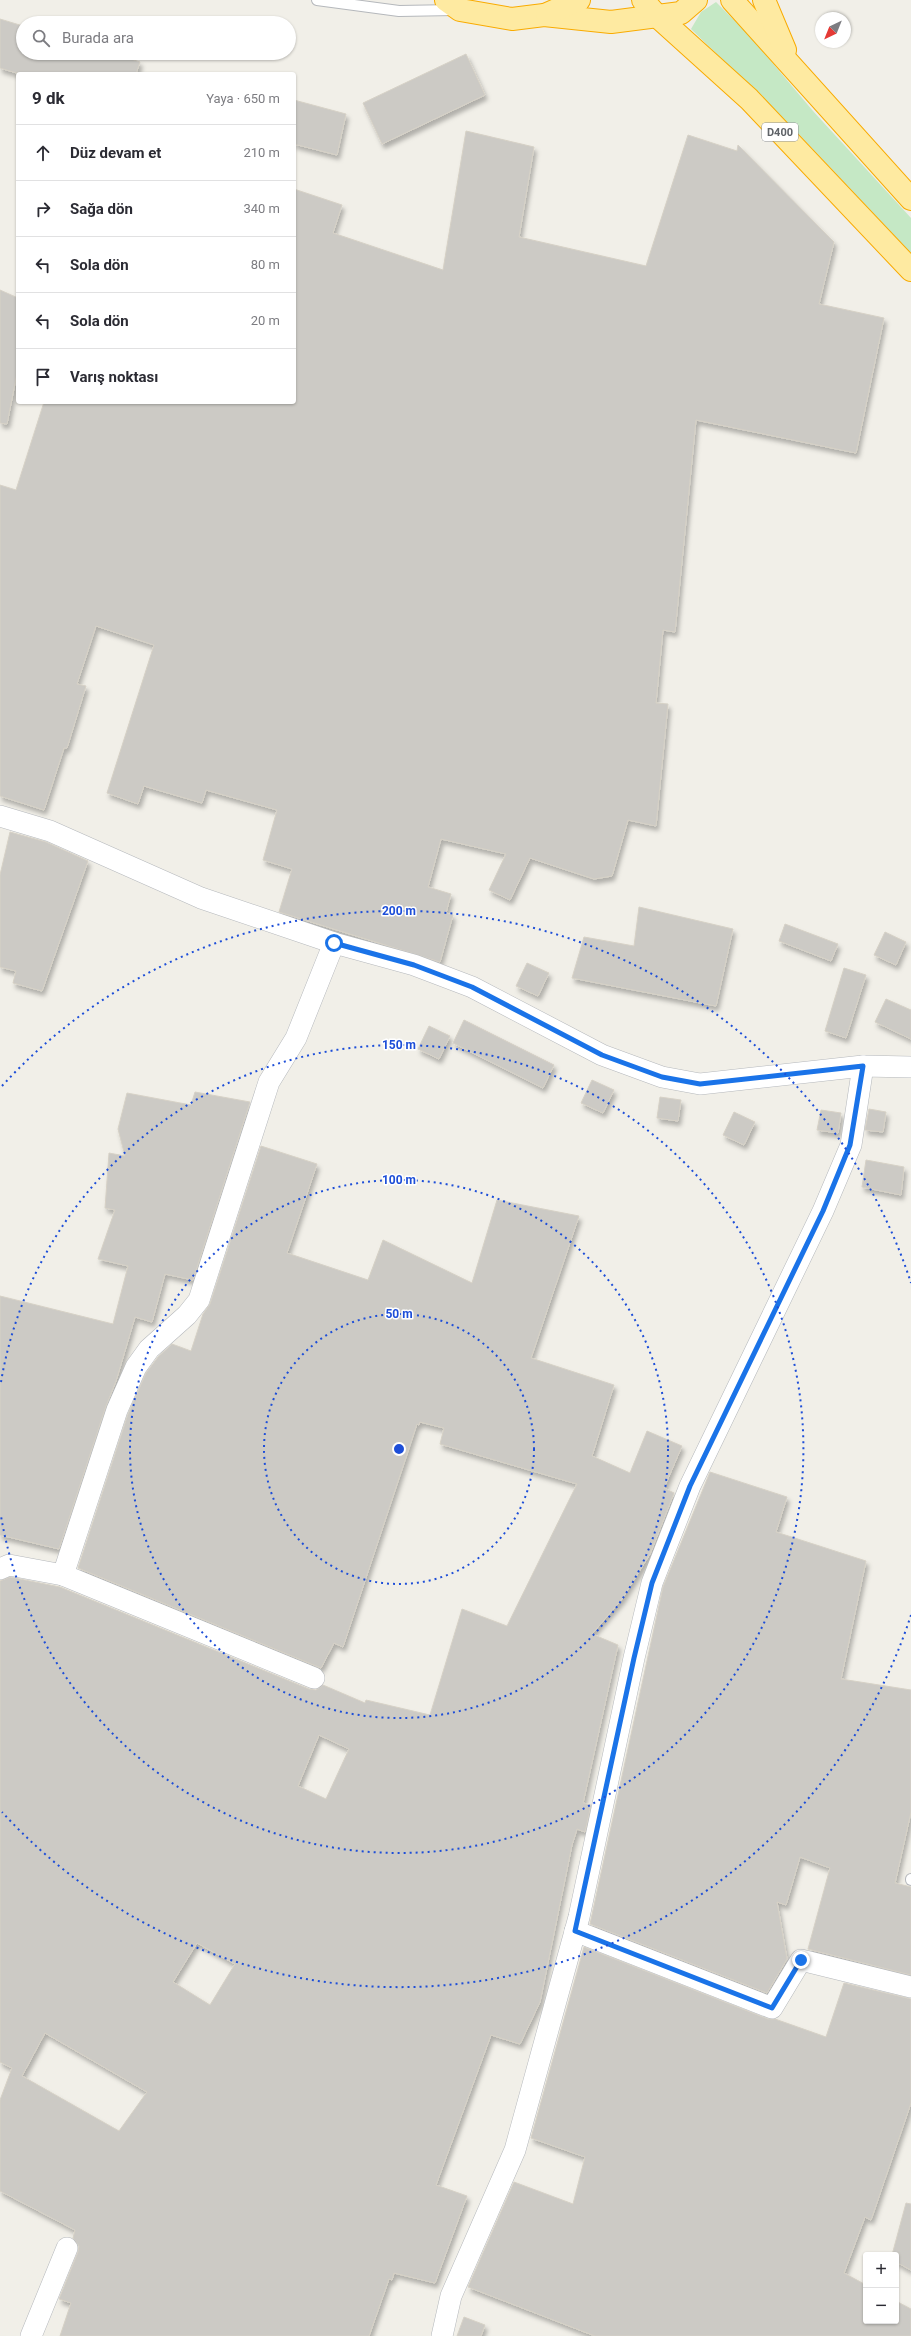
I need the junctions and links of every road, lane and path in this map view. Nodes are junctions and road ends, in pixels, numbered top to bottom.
1 (318, 0) edge
2 (579, 0) edge
3 (696, 0) edge
4 (732, 0) edge
5 (764, 0) edge
6 (453, 5) edge
7 (650, 8) edge
8 (544, 15) junction
9 (792, 66) junction
10 (911, 199) edge
11 (911, 270) edge
12 (0, 816) edge
13 (334, 943) junction
14 (863, 1066) junction
15 (911, 1067) edge
16 (0, 1569) edge
17 (63, 1575) junction
18 (314, 1678) dead end
19 (575, 1931) junction
20 (911, 1987) edge
21 (67, 2248) dead end
22 (31, 2336) edge
23 (442, 2336) edge

1 - 6 lane
2 - 8 highway
3 - 7 highway
4 - 9 highway
5 - 9 highway
6 - 8 highway
7 - 8 highway
7 - 11 highway, D400
9 - 10 highway
12 - 13 street
13 - 14 street
13 - 17 street
14 - 15 street
14 - 19 street
16 - 17 street
17 - 18 street
19 - 20 street
19 - 23 street
21 - 22 street

